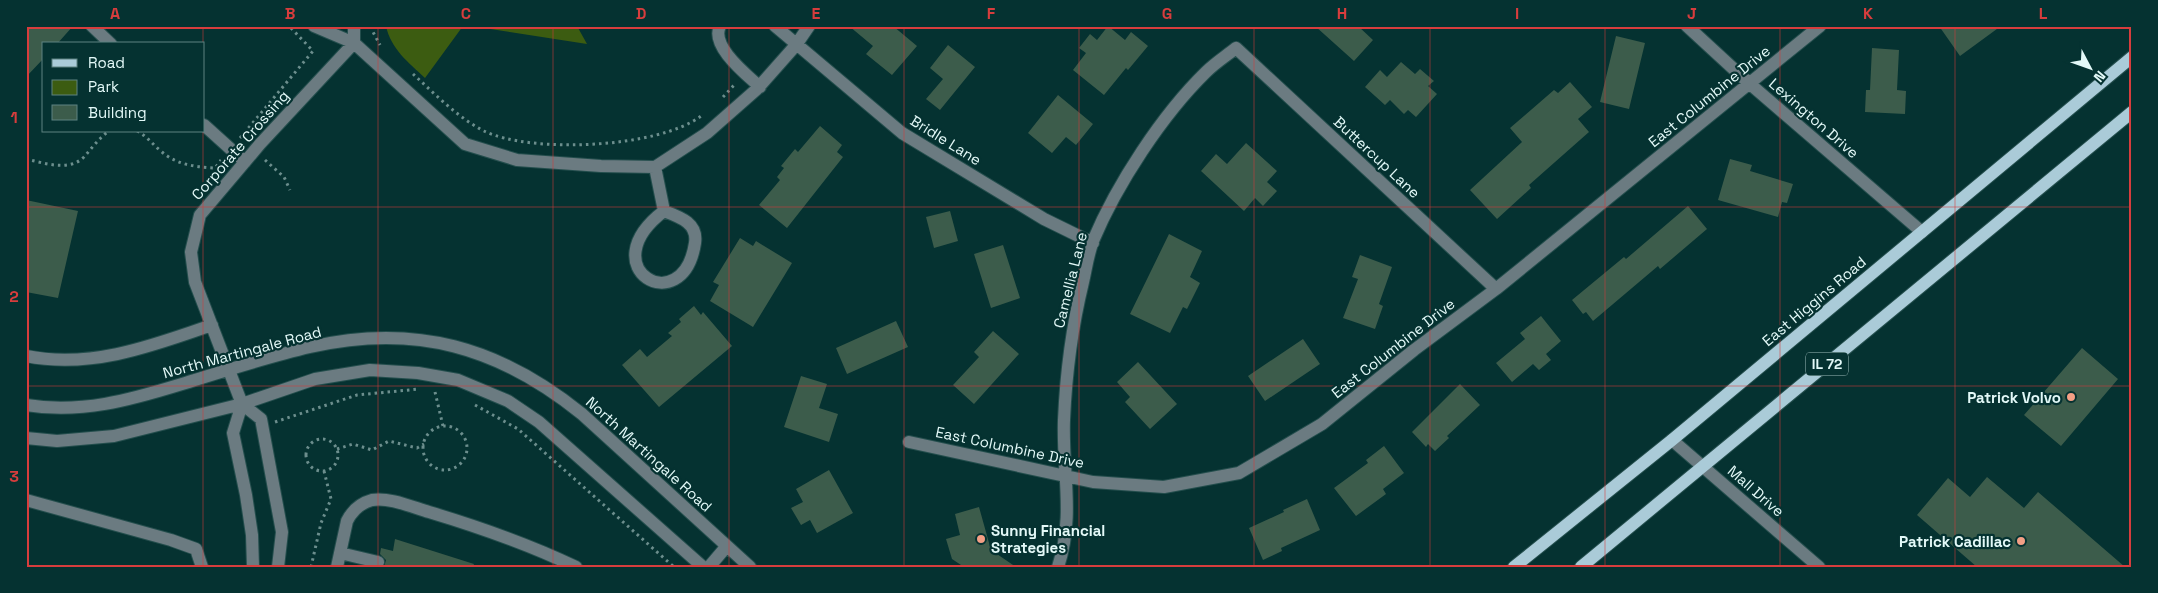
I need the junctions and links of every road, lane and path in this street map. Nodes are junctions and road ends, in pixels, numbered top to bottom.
1 (92, 26) edge
2 (289, 26) edge
3 (314, 26) edge
4 (354, 26) edge
5 (374, 26) edge
6 (720, 26) edge
7 (775, 26) edge
8 (809, 26) edge
9 (1688, 26) edge
10 (1820, 26) edge
11 (109, 42) edge
12 (354, 44) junction
13 (796, 45) junction
14 (1236, 48) joint
15 (385, 49) dead end
16 (2132, 57) edge
17 (406, 68) dead end
18 (745, 74) junction
19 (1750, 84) junction
20 (760, 87) junction
21 (720, 100) dead end
22 (706, 112) dead end
23 (2132, 112) edge
24 (205, 127) edge
25 (108, 132) edge
26 (139, 132) edge
27 (245, 132) junction
28 (260, 144) junction
29 (231, 149) junction
30 (26, 159) edge
31 (245, 162) junction
32 (655, 166) junction
33 (290, 190) dead end
34 (664, 211) junction
35 (1922, 232) junction
36 (1093, 243) junction
37 (1496, 289) junction
38 (212, 325) junction
39 (26, 356) edge
40 (230, 370) junction
41 (434, 392) junction
42 (441, 392) dead end
43 (242, 404) junction
44 (474, 404) dead end
45 (26, 405) edge
46 (277, 422) dead end
47 (443, 426) junction
48 (26, 438) edge
49 (1672, 440) junction
50 (909, 442) dead end
51 (424, 444) junction
52 (337, 449) junction
53 (1703, 467) junction
54 (324, 471) junction
55 (1067, 477) junction
56 (26, 500) edge
57 (726, 547) junction
58 (340, 553) junction
59 (378, 562) dead end
60 (743, 565) edge
61 (202, 567) edge
62 (253, 567) edge
63 (278, 567) edge
64 (311, 567) edge
65 (337, 567) edge
66 (576, 567) edge
67 (674, 567) edge
68 (703, 567) edge
69 (709, 567) edge
70 (1058, 567) edge
71 (1514, 567) edge
72 (1581, 567) edge
73 (1819, 567) edge

1 - 11 street
2 - 27 path
3 - 12 street
4 - 12 street
5 - 15 path
6 - 18 street
7 - 13 street, Bridle Lane
8 - 13 street
9 - 19 street, Lexington Drive
10 - 19 street, East Columbine Drive
12 - 28 street, Corporate Crossing
12 - 32 street
13 - 20 street
13 - 36 street, Bridle Lane
14 - 36 street, Camellia Lane
14 - 37 street, Buttercup Lane
16 - 35 main road, East Higgins Road / IL 72
17 - 22 path
18 - 20 street
18 - 21 path
19 - 35 street, Lexington Drive
19 - 37 street, East Columbine Drive
20 - 32 street
23 - 53 main road, IL 72
24 - 29 street
25 - 30 path
26 - 29 path
27 - 28 path
27 - 29 path
28 - 31 street, Corporate Crossing
28 - 33 path
29 - 31 street
31 - 38 street, Corporate Crossing
32 - 34 street
34 - 34 street
35 - 49 main road, East Higgins Road / IL 72
36 - 55 street, Camellia Lane
37 - 55 street, East Columbine Drive
38 - 39 street
38 - 40 street, Corporate Crossing
40 - 43 street, Corporate Crossing
40 - 45 street, North Martingale Road
40 - 57 street, North Martingale Road
41 - 42 path
41 - 46 path
41 - 47 path
43 - 48 street
43 - 62 street
43 - 63 street
43 - 68 street
44 - 67 path
47 - 51 path
47 - 51 path
49 - 53 street, Mall Drive
49 - 71 main road, East Higgins Road / IL 72
50 - 55 street, East Columbine Drive
51 - 52 path
52 - 54 path
52 - 54 path
53 - 72 main road, IL 72
53 - 73 street, Mall Drive
54 - 64 path
55 - 70 street, Camellia Lane
56 - 61 street
57 - 60 street, North Martingale Road
57 - 69 street
58 - 59 street
58 - 65 street
58 - 66 street

